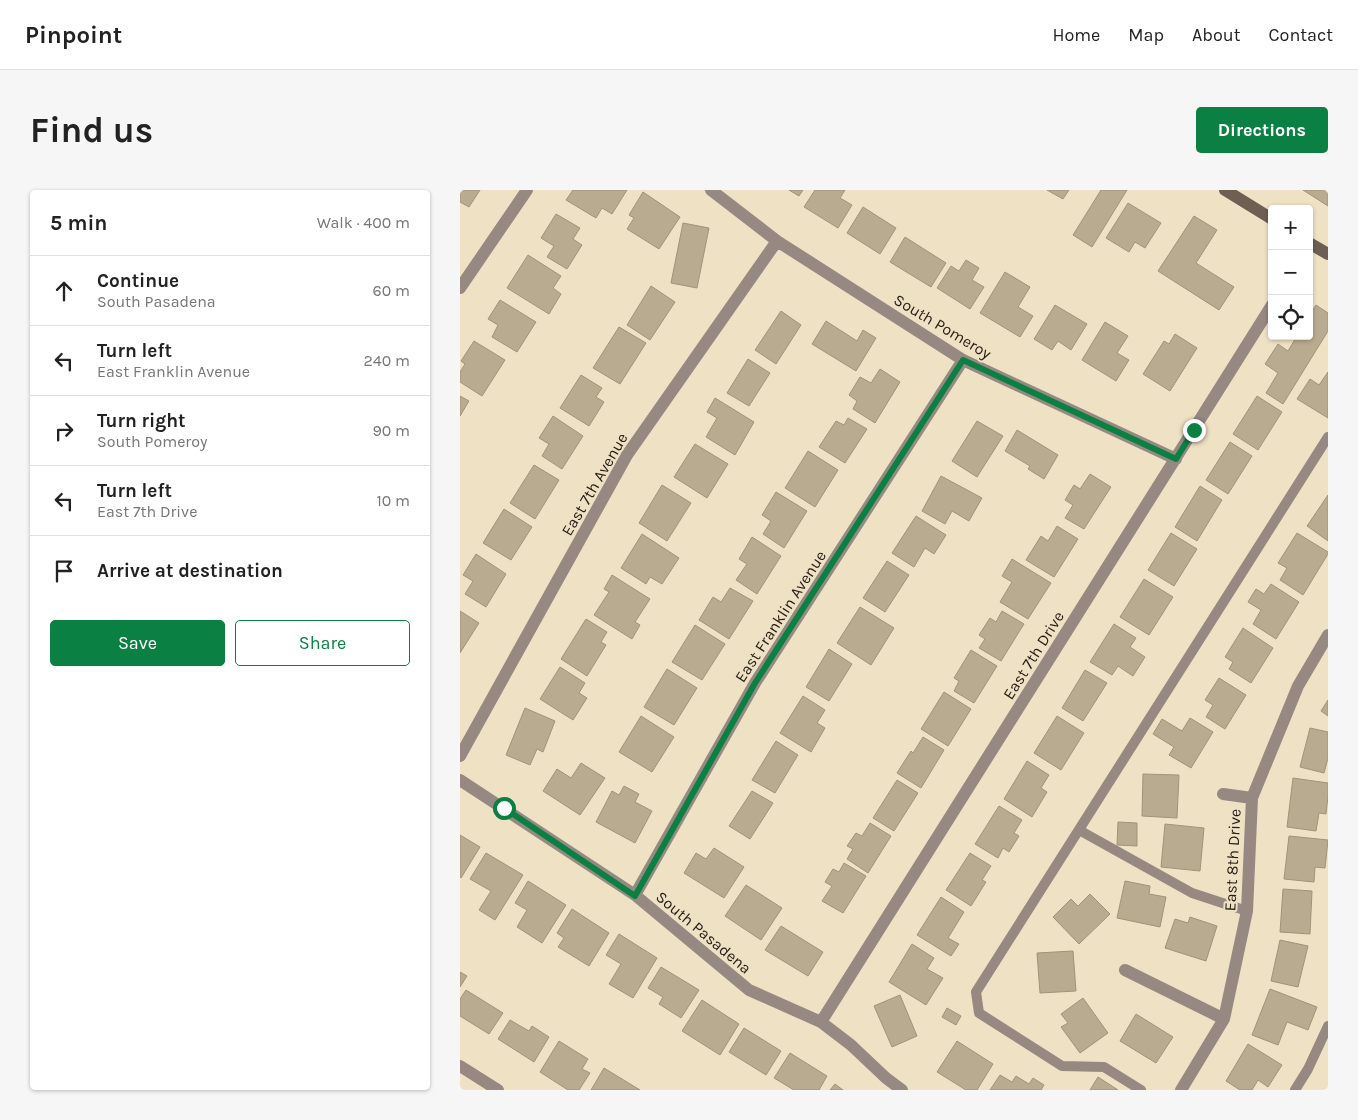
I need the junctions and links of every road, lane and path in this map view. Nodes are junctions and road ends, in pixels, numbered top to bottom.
1 (527, 190) edge
2 (712, 190) edge
3 (1225, 190) edge
4 (1268, 217) edge
5 (777, 242) junction
6 (1313, 246) edge
7 (1328, 254) edge
8 (460, 288) edge
9 (1268, 311) edge
10 (963, 360) junction
11 (1328, 437) edge
12 (1176, 459) junction
13 (1328, 635) edge
14 (460, 756) edge
15 (460, 780) edge
16 (1223, 794) dead end
17 (1252, 798) junction
18 (1079, 830) junction
19 (635, 896) junction
20 (1247, 910) junction
21 (1126, 970) dead end
22 (1224, 1019) junction
23 (821, 1022) junction
24 (1328, 1026) edge
25 (460, 1066) edge
26 (498, 1090) edge
27 (902, 1090) edge
28 (1141, 1090) edge
29 (1181, 1090) edge
30 (1295, 1090) edge

1 - 8 street
2 - 5 street, South Pomeroy
3 - 4 main road
5 - 10 street, South Pomeroy
5 - 14 street, East 7th Avenue
6 - 7 main road
9 - 12 street, East 7th Drive
10 - 12 street, South Pomeroy
10 - 19 street, East Franklin Avenue
11 - 18 lane
12 - 23 street, East 7th Drive
13 - 17 street, East 8th Drive
15 - 19 street, South Pasadena
16 - 17 street
17 - 20 street, East 8th Drive
18 - 20 lane
18 - 28 lane
19 - 23 street, South Pasadena
20 - 22 street, East 8th Drive
21 - 22 street
22 - 29 street, East 8th Drive
23 - 27 street, South Pasadena
24 - 30 lane
25 - 26 street

